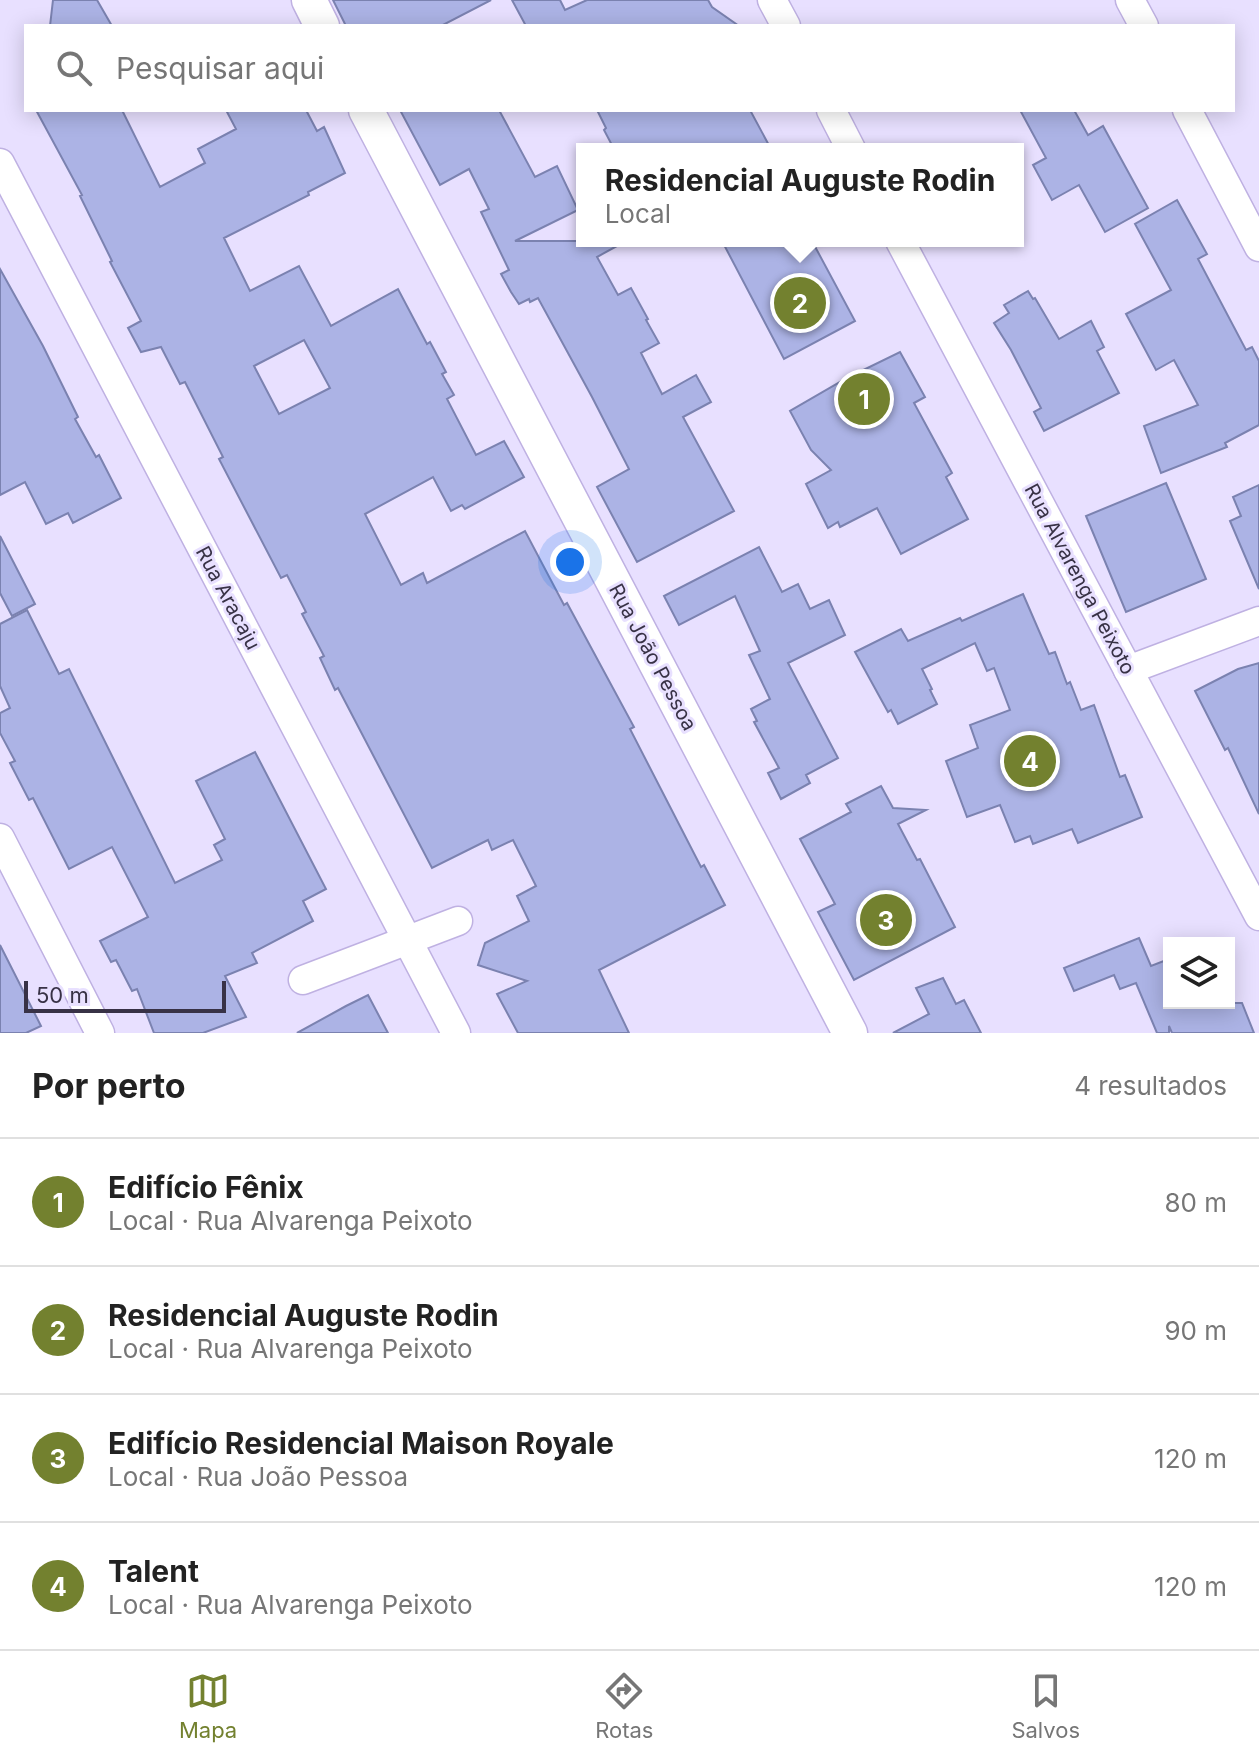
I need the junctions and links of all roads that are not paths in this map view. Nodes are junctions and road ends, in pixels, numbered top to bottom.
1 (309, 0) edge
2 (772, 0) edge
3 (1130, 0) edge
4 (321, 24) edge
5 (785, 24) edge
6 (1143, 24) edge
7 (367, 112) edge
8 (832, 112) edge
9 (1188, 112) edge
10 (848, 143) edge
11 (0, 163) edge
12 (903, 247) edge
13 (1259, 247) edge
14 (1259, 621) edge
15 (1128, 670) junction
16 (0, 838) edge
17 (1259, 916) edge
18 (458, 921) dead end
19 (408, 940) junction
20 (303, 980) dead end
21 (100, 1033) edge
22 (456, 1033) edge
23 (850, 1033) edge

1 - 4 street
2 - 5 street
3 - 6 street
7 - 23 street, Rua João Pessoa
8 - 10 street
9 - 13 street
11 - 19 street, Rua Aracaju
12 - 15 street, Rua Alvarenga Peixoto
14 - 15 street
15 - 17 street, Rua Alvarenga Peixoto
16 - 21 street
18 - 19 street
19 - 20 street
19 - 22 street, Rua Aracaju

